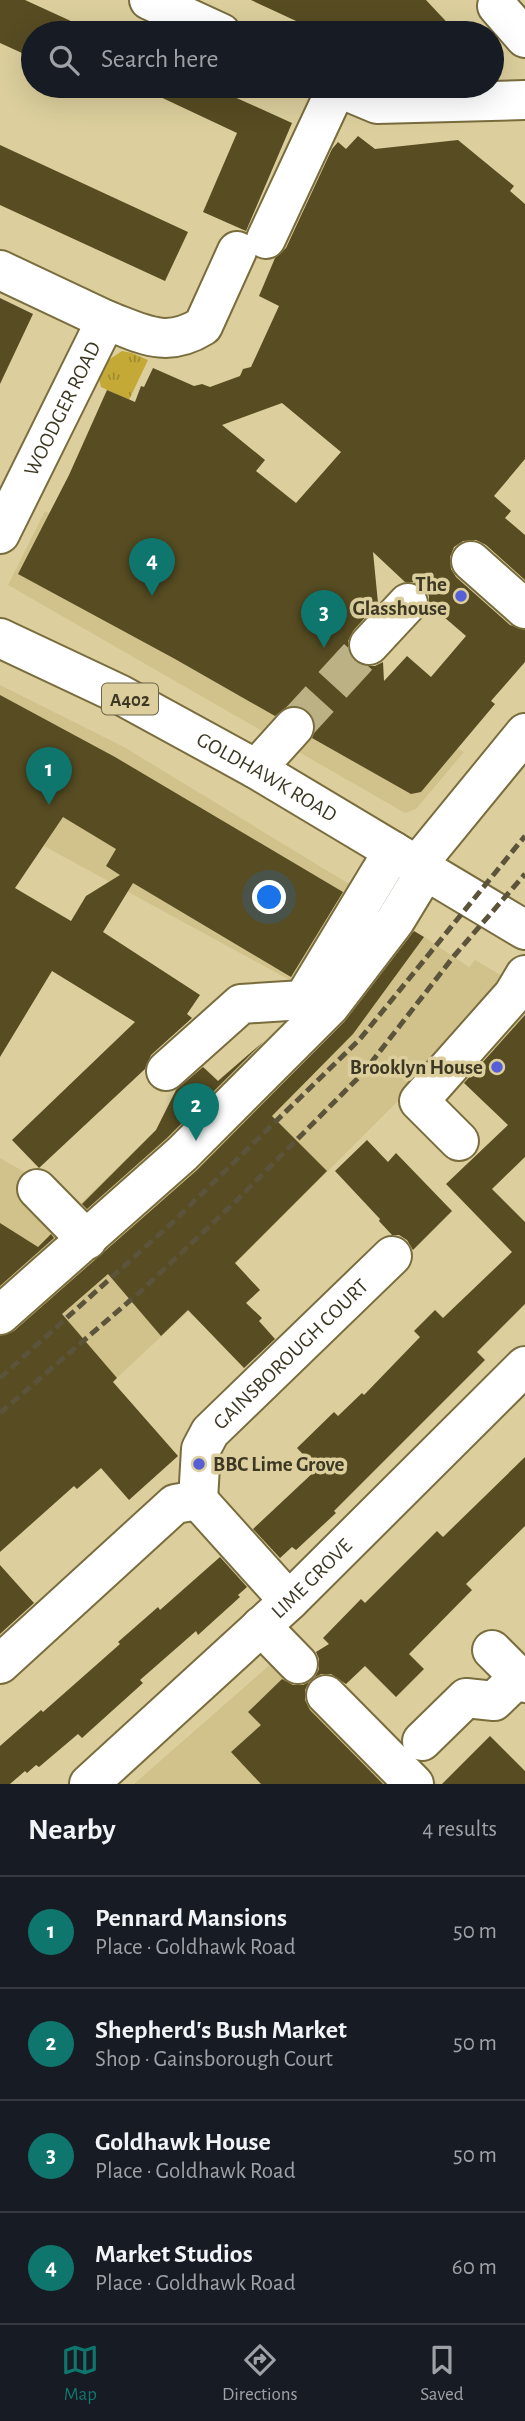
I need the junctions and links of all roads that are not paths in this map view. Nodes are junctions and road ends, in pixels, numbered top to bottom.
1 (149, 0) edge
2 (497, 6) dead end
3 (195, 21) edge
4 (525, 38) edge
5 (330, 98) edge
6 (363, 98) edge
7 (525, 100) edge
8 (0, 270) edge
9 (106, 320) junction
10 (0, 534) edge
11 (471, 561) dead end
12 (408, 603) dead end
13 (525, 610) edge
14 (0, 638) edge
15 (369, 645) tunnel mouth
16 (294, 727) tunnel mouth
17 (525, 733) edge
18 (256, 769) junction
19 (412, 862) junction
20 (525, 930) edge
21 (525, 975) edge
22 (166, 1070) dead end
23 (460, 1141) dead end
24 (37, 1189) dead end
25 (87, 1240) junction
26 (392, 1256) dead end
27 (0, 1315) edge
28 (525, 1366) edge
29 (198, 1500) junction
30 (289, 1601) junction
31 (261, 1626) junction
32 (492, 1650) dead end
33 (0, 1664) edge
34 (298, 1664) dead end
35 (522, 1680) edge
36 (326, 1695) dead end
37 (422, 1741) dead end
38 (89, 1784) edge
39 (414, 1784) edge

1 - 3 street
2 - 4 street
5 - 9 street, WOODGER ROAD
6 - 7 street
8 - 9 street, WOODGER ROAD
9 - 10 street, WOODGER ROAD
11 - 13 street
12 - 15 street
14 - 18 street, GOLDHAWK ROAD / A402
16 - 18 street
17 - 19 street
18 - 19 street, GOLDHAWK ROAD / A402
19 - 20 street, GOLDHAWK ROAD / A402
19 - 22 street
19 - 25 street
21 - 23 street
24 - 25 street
25 - 27 street
26 - 29 street, GAINSBOROUGH COURT
28 - 30 street, LIME GROVE
29 - 30 street
29 - 33 street
30 - 31 street, LIME GROVE
31 - 34 street
31 - 38 street, LIME GROVE
32 - 35 street
35 - 37 street
36 - 39 street

